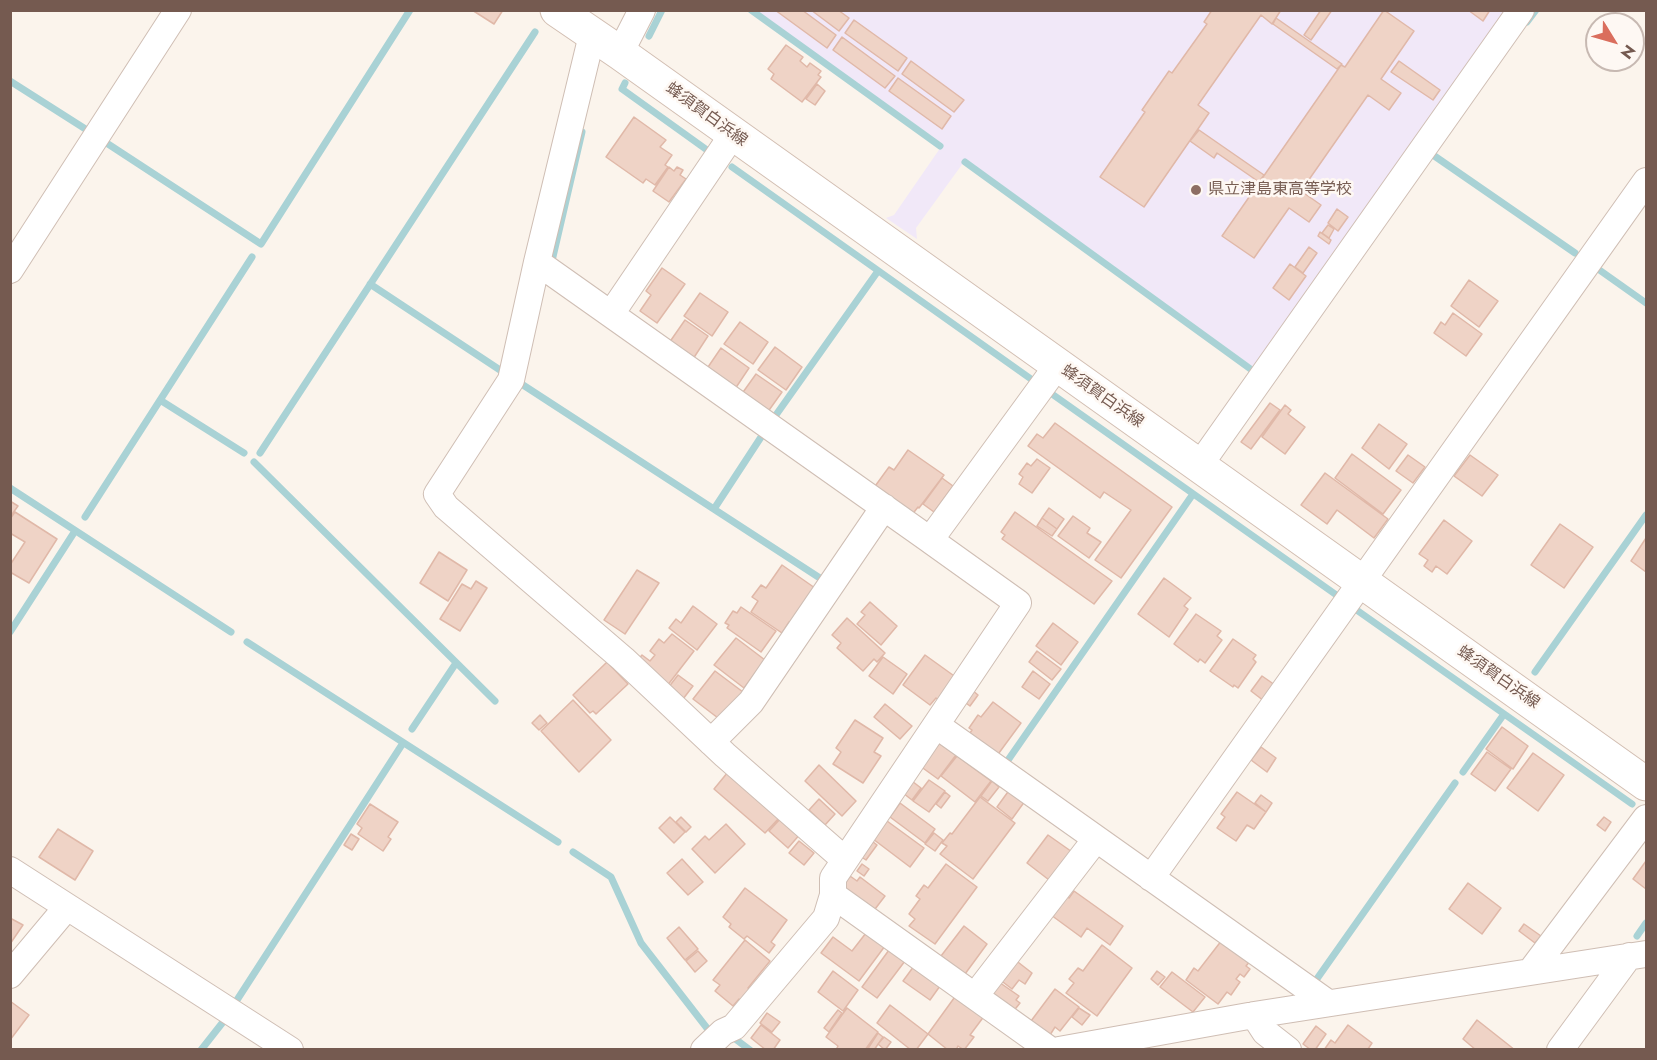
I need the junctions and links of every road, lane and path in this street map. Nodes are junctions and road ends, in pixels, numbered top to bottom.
1 (178, 10) edge
2 (557, 10) edge
3 (642, 10) edge
4 (1521, 10) edge
5 (592, 35) junction
6 (620, 53) junction
7 (733, 134) junction
8 (1647, 181) edge
9 (537, 262) junction
10 (10, 270) edge
11 (611, 314) junction
12 (1057, 366) junction
13 (1199, 466) junction
14 (884, 507) junction
15 (930, 540) junction
16 (1362, 581) junction
17 (936, 725) junction
18 (711, 742) junction
19 (1647, 784) edge
20 (1647, 818) edge
21 (1096, 839) junction
22 (845, 860) junction
23 (10, 870) edge
24 (1151, 878) junction
25 (833, 895) junction
26 (67, 907) junction
27 (1638, 955) edge
28 (1531, 971) junction
29 (10, 975) edge
30 (975, 996) junction
31 (1328, 1004) junction
32 (1254, 1015) junction
33 (290, 1050) edge
34 (704, 1050) edge
35 (1050, 1050) edge
36 (1059, 1050) edge
37 (1288, 1050) edge
38 (1560, 1050) edge

1 - 10 street
2 - 5 main road, 蜂須賀白浜線
3 - 6 street
4 - 13 street
5 - 6 main road, 蜂須賀白浜線
5 - 9 street
6 - 7 main road, 蜂須賀白浜線
7 - 11 street
7 - 12 main road, 蜂須賀白浜線
8 - 16 street
9 - 11 street
9 - 18 street
11 - 14 street
12 - 13 main road, 蜂須賀白浜線
12 - 15 street
13 - 16 main road, 蜂須賀白浜線
14 - 15 street
14 - 18 street
15 - 17 street
16 - 19 main road, 蜂須賀白浜線
16 - 24 street
17 - 21 street
17 - 22 street
18 - 22 street
20 - 28 street
21 - 24 street
21 - 30 street
22 - 25 street
23 - 26 street
24 - 31 street
25 - 30 street
25 - 34 street
26 - 29 street
26 - 33 street
27 - 28 street
27 - 38 street
28 - 31 street
30 - 35 street
31 - 32 street
32 - 36 street
32 - 37 street

